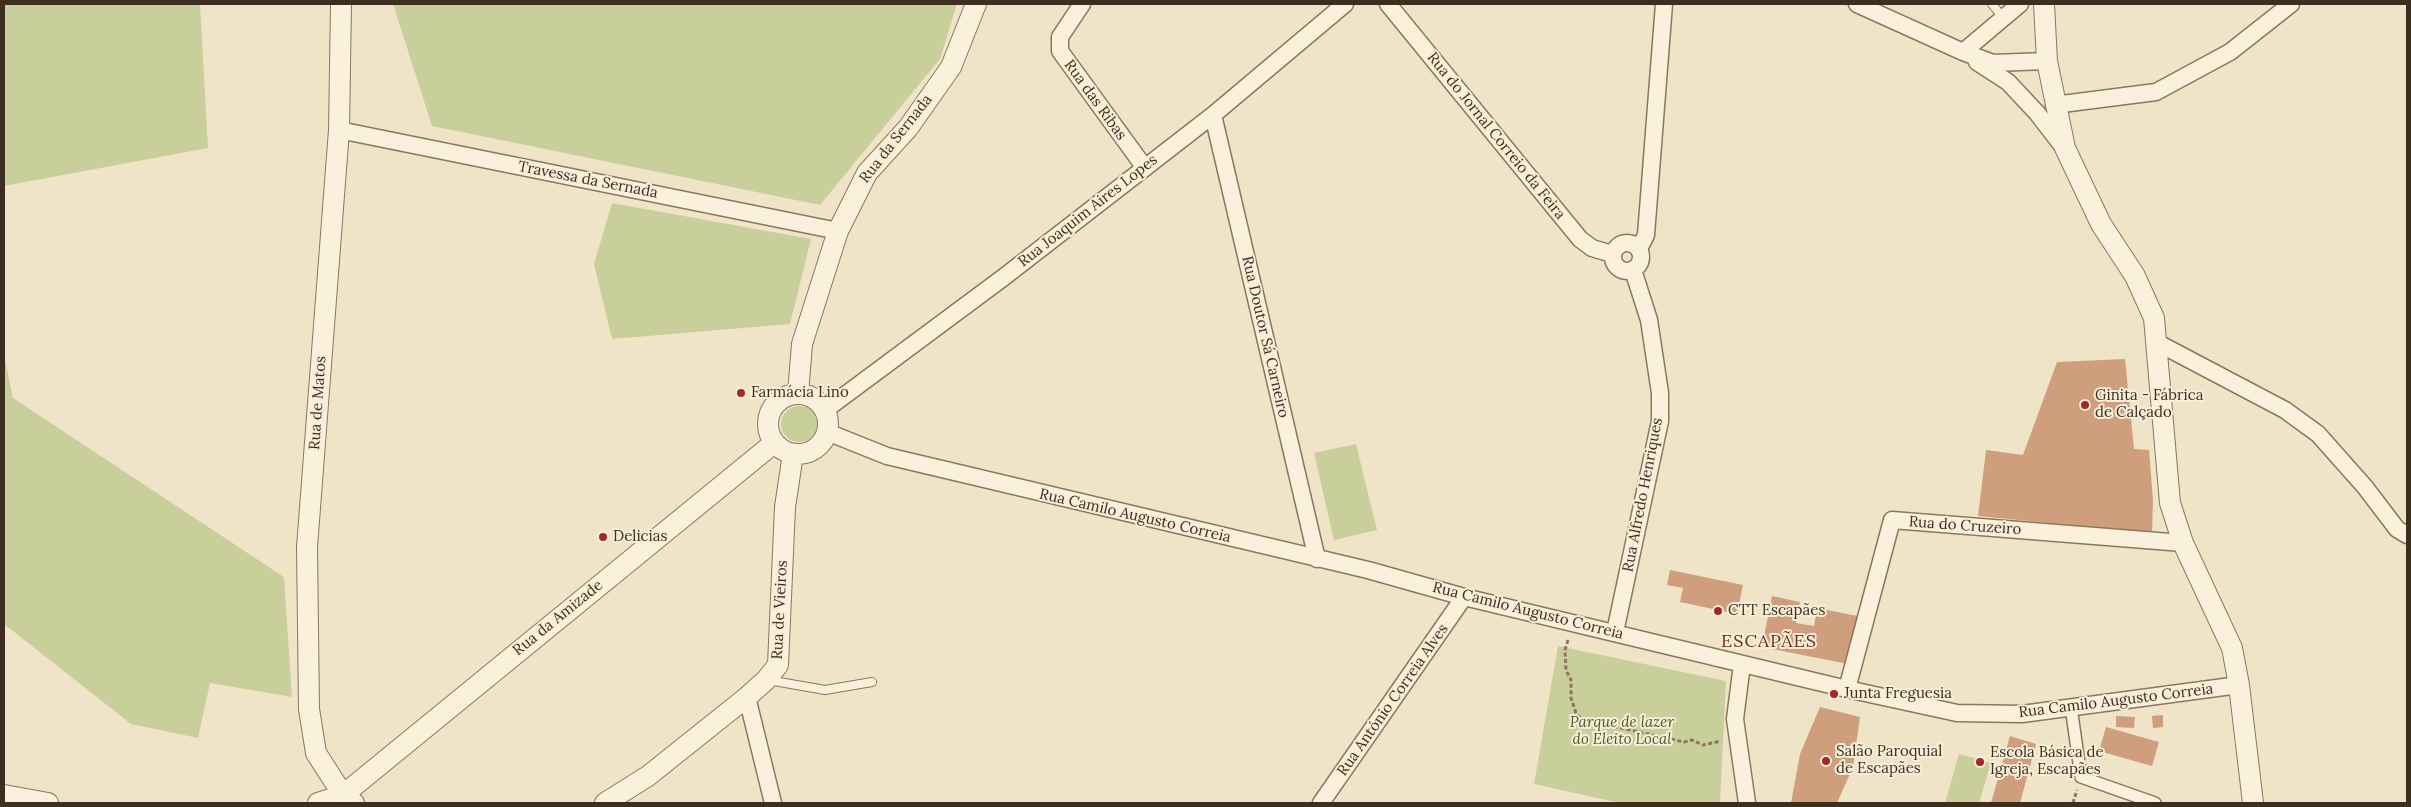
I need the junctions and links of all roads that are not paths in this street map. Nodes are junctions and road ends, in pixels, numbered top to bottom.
1 (341, 4) edge
2 (976, 4) edge
3 (1082, 4) edge
4 (1345, 4) edge
5 (1388, 4) edge
6 (1664, 4) edge
7 (1857, 4) edge
8 (1992, 4) edge
9 (2020, 4) edge
10 (2044, 4) edge
11 (2291, 4) edge
12 (2004, 20) junction
13 (1963, 52) junction
14 (2047, 61) junction
15 (2054, 105) junction
16 (1213, 115) junction
17 (339, 130) junction
18 (2064, 148) junction
19 (1144, 168) junction
20 (838, 231) junction
21 (1639, 249) junction
22 (1612, 254) junction
23 (1632, 270) junction
24 (2156, 342) junction
25 (798, 394) junction
26 (825, 410) junction
27 (827, 432) junction
28 (774, 443) junction
29 (793, 454) junction
30 (2407, 535) edge
31 (2183, 543) junction
32 (1317, 559) junction
33 (1464, 597) junction
34 (1615, 632) junction
35 (1742, 664) junction
36 (766, 680) junction
37 (872, 682) dead end
38 (2239, 685) junction
39 (1847, 689) junction
40 (747, 697) junction
41 (2071, 707) junction
42 (4, 795) edge
43 (349, 799) edge
44 (48, 803) edge
45 (318, 803) edge
46 (605, 803) edge
47 (773, 803) edge
48 (1321, 803) edge
49 (1747, 803) edge
50 (2156, 803) edge
51 (2253, 803) edge

1 - 17 street, Rua de Matos
2 - 20 street, Rua da Sernada
3 - 19 street, Rua das Ribas
4 - 16 street, Rua Joaquim Aires Lopes
5 - 22 street, Rua do Jornal Correio da Feira
6 - 21 street
7 - 13 street
8 - 12 lane
9 - 12 street
10 - 14 street
11 - 15 street
12 - 13 street
13 - 14 street
13 - 18 street
14 - 15 street
15 - 18 street
16 - 19 street, Rua Joaquim Aires Lopes
16 - 32 street, Rua Doutor Sá Carneiro
17 - 20 street, Travessa da Sernada
17 - 43 street, Rua de Matos
18 - 24 street
19 - 26 street, Rua Joaquim Aires Lopes
20 - 25 street, Rua da Sernada
21 - 22 street
21 - 23 street
22 - 23 street
23 - 34 street, Rua Alfredo Henriques
24 - 30 street
24 - 31 street
25 - 26 street
25 - 28 street
26 - 27 street
27 - 29 street
27 - 32 street, Rua Camilo Augusto Correia
28 - 29 street
28 - 43 street, Rua da Amizade
29 - 36 street, Rua de Vieiros
31 - 38 street
31 - 39 street, Rua do Cruzeiro
32 - 33 street, Rua Camilo Augusto Correia
33 - 34 street, Rua Camilo Augusto Correia
33 - 48 street, Rua António Correia Alves
34 - 35 street, Rua Camilo Augusto Correia
35 - 39 street, Rua Camilo Augusto Correia
35 - 49 street
36 - 37 lane
36 - 40 street, Rua de Vieiros
38 - 41 street, Rua Camilo Augusto Correia
38 - 51 street
39 - 41 street, Rua Camilo Augusto Correia
40 - 46 street, Rua de Vieiros
40 - 47 street
41 - 50 street
42 - 44 street
43 - 45 street

